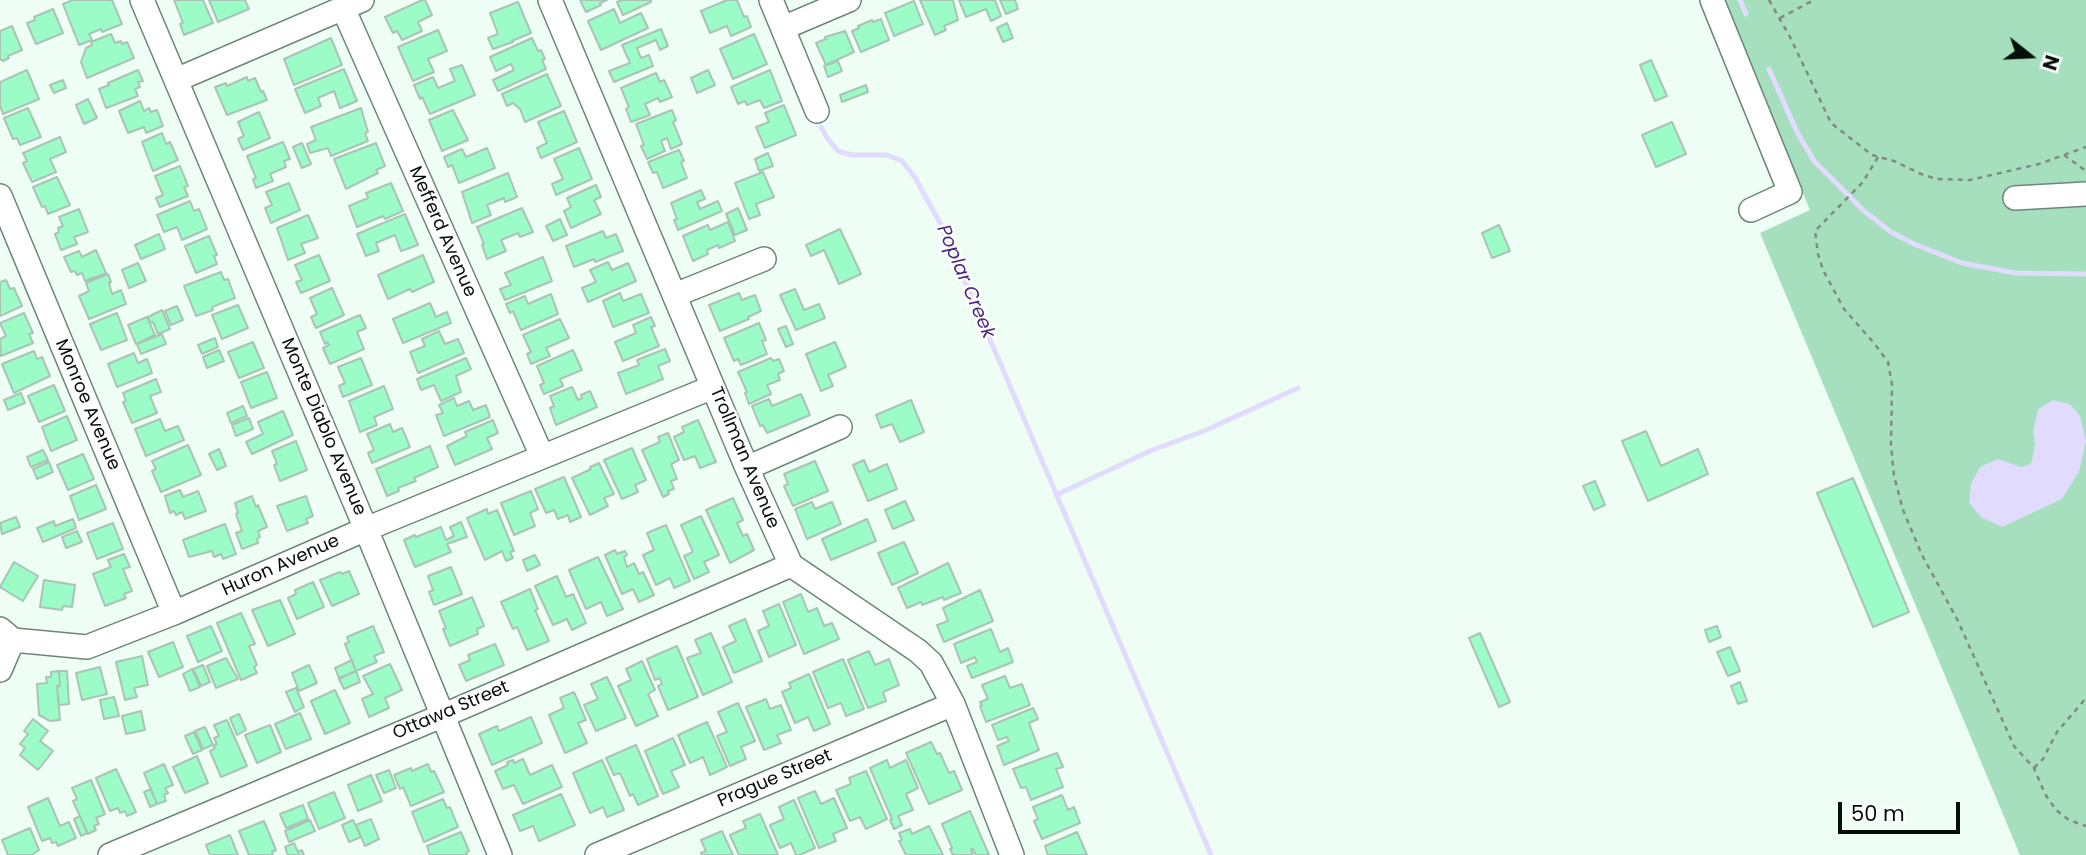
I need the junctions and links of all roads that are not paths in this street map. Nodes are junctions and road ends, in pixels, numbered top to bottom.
1 (142, 0) edge
2 (550, 0) edge
3 (771, 0) edge
4 (849, 0) edge
5 (1712, 0) edge
6 (353, 4) edge
7 (783, 28) junction
8 (176, 80) junction
9 (817, 111) dead end
10 (2086, 194) edge
11 (0, 196) edge
12 (2015, 198) dead end
13 (1751, 210) dead end
14 (764, 259) dead end
15 (675, 295) junction
16 (713, 387) junction
17 (840, 427) dead end
18 (541, 456) junction
19 (747, 468) junction
20 (366, 529) junction
21 (790, 565) junction
22 (174, 613) junction
23 (7, 635) edge
24 (0, 670) edge
25 (953, 704) junction
26 (442, 716) junction
27 (110, 855) edge
28 (500, 855) edge
29 (597, 855) edge
30 (1012, 855) edge

1 - 8 street, Monte Diablo Avenue
2 - 15 street, Trollman Avenue
3 - 7 street
4 - 7 street
5 - 13 street
6 - 8 street
6 - 18 street, Mefferd Avenue
7 - 9 street
8 - 20 street, Monte Diablo Avenue
10 - 12 street
11 - 22 street, Monroe Avenue
14 - 15 street
15 - 16 street, Trollman Avenue
16 - 18 street, Huron Avenue
16 - 19 street, Trollman Avenue
17 - 19 street
18 - 20 street, Huron Avenue
19 - 21 street, Trollman Avenue
20 - 22 street, Huron Avenue
20 - 26 street, Monte Diablo Avenue
21 - 25 street
21 - 26 street, Ottawa Street
22 - 23 street, Huron Avenue
23 - 24 street
25 - 29 street, Prague Street
25 - 30 street
26 - 27 street, Ottawa Street
26 - 28 street, Monte Diablo Avenue

